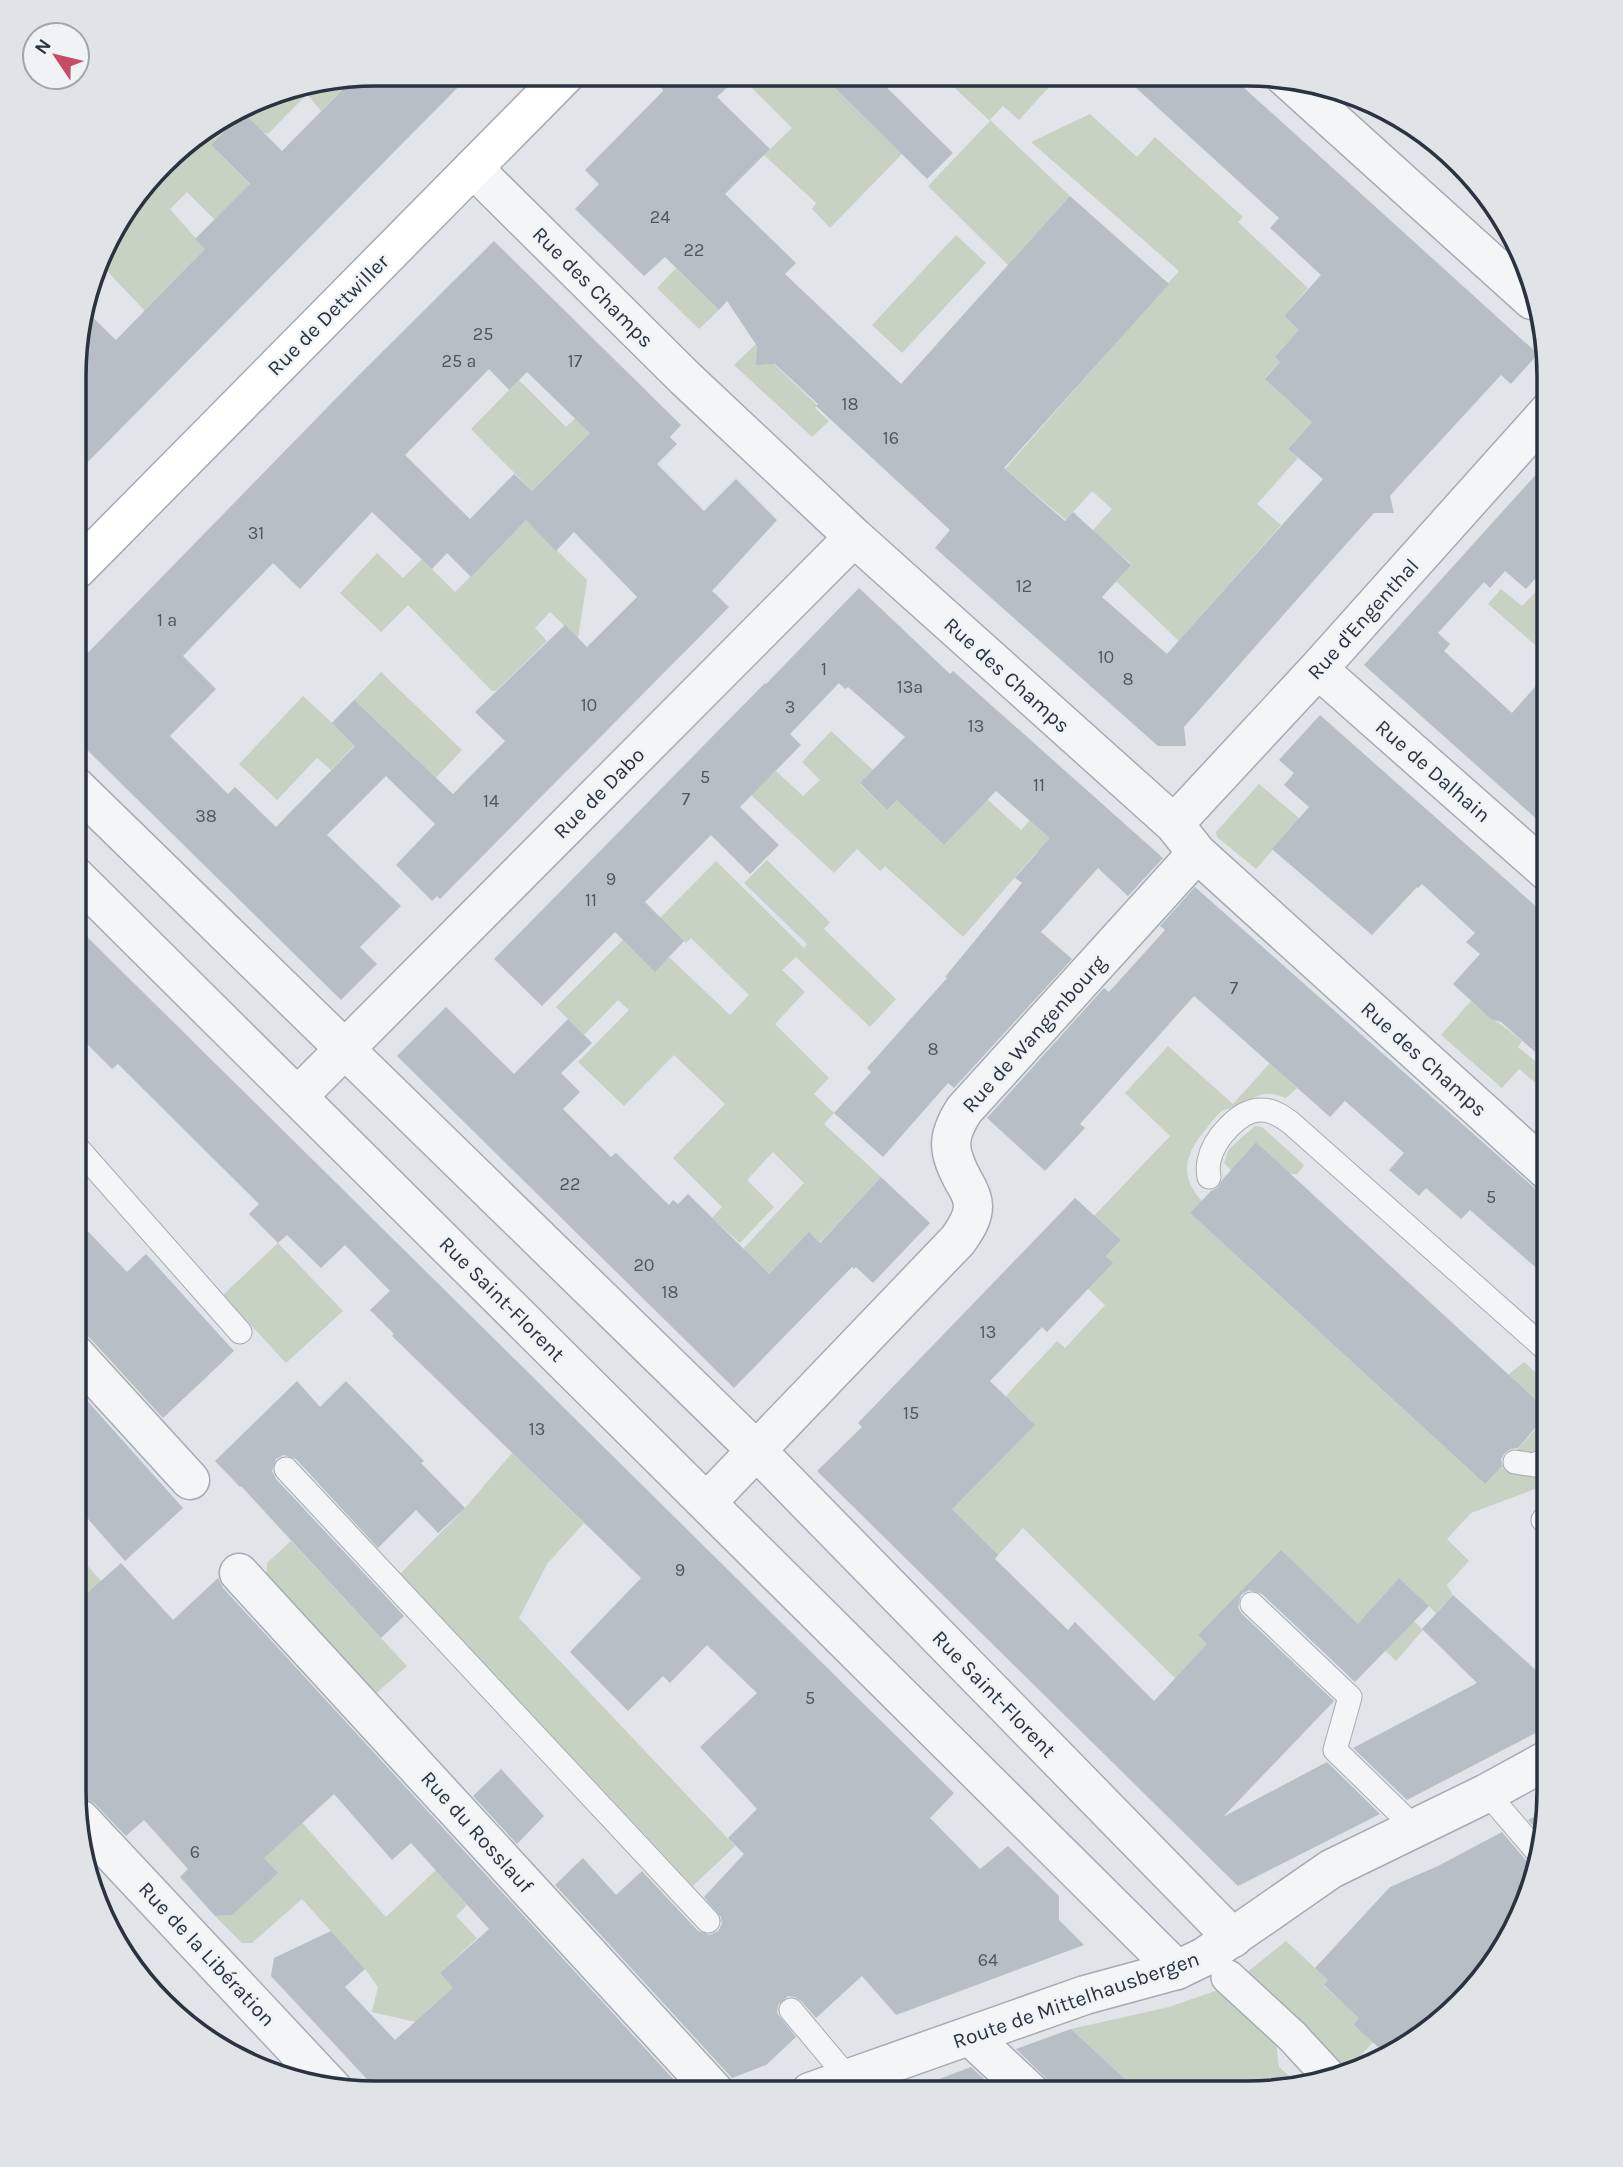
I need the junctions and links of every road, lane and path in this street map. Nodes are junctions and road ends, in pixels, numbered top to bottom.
1 (554, 86) edge
2 (1300, 90) edge
3 (473, 168) junction
4 (1525, 294) edge
5 (1537, 424) edge
6 (854, 537) junction
7 (86, 550) edge
8 (1318, 669) junction
9 (86, 797) edge
10 (1185, 839) junction
11 (1537, 862) edge
12 (86, 887) edge
13 (345, 1050) junction
14 (298, 1096) junction
15 (86, 1157) edge
16 (1537, 1161) edge
17 (1209, 1177) dead end
18 (240, 1332) dead end
19 (1537, 1341) edge
20 (86, 1366) edge
21 (756, 1450) junction
22 (1515, 1462) dead end
23 (1537, 1464) edge
24 (286, 1469) dead end
25 (190, 1480) dead end
26 (707, 1502) junction
27 (239, 1573) dead end
28 (1252, 1604) dead end
29 (1537, 1766) edge
30 (1487, 1793) junction
31 (88, 1827) edge
32 (1415, 1828) junction
33 (1532, 1846) edge
34 (708, 1921) dead end
35 (1233, 1938) junction
36 (1177, 1970) junction
37 (1228, 1977) dead end
38 (791, 2010) dead end
39 (970, 2036) junction
40 (1324, 2070) edge
41 (321, 2076) edge
42 (849, 2079) junction
43 (705, 2081) edge
44 (843, 2081) edge
45 (1018, 2081) edge

1 - 3 main road, Rue de Dettwiller
2 - 4 street
3 - 6 street, Rue des Champs
3 - 7 main road, Rue de Dettwiller
5 - 8 street, Rue d'Engenthal
6 - 10 street, Rue des Champs
6 - 13 street, Rue de Dabo
8 - 10 street, Rue d'Engenthal
8 - 11 street, Rue de Dalhain
9 - 13 street, Rue Saint-Florent
10 - 16 street, Rue des Champs
10 - 21 street, Rue de Wangenbourg
12 - 14 street, Rue Saint-Florent
13 - 14 street
13 - 21 street, Rue Saint-Florent
14 - 26 street, Rue Saint-Florent
15 - 18 lane
17 - 19 lane
20 - 25 street
21 - 26 street
21 - 35 street, Rue Saint-Florent
22 - 23 lane
24 - 34 lane
26 - 36 street, Rue Saint-Florent
27 - 43 street, Rue du Rosslauf
28 - 32 lane
29 - 30 street, Route de Mittelhausbergen
30 - 32 street, Route de Mittelhausbergen
30 - 33 lane
31 - 41 street, Rue de la Libération
32 - 35 street, Route de Mittelhausbergen
35 - 36 street, Route de Mittelhausbergen
36 - 39 street, Route de Mittelhausbergen
37 - 40 street
38 - 42 lane
39 - 42 street, Route de Mittelhausbergen
39 - 45 street
42 - 44 street, Route de Mittelhausbergen

